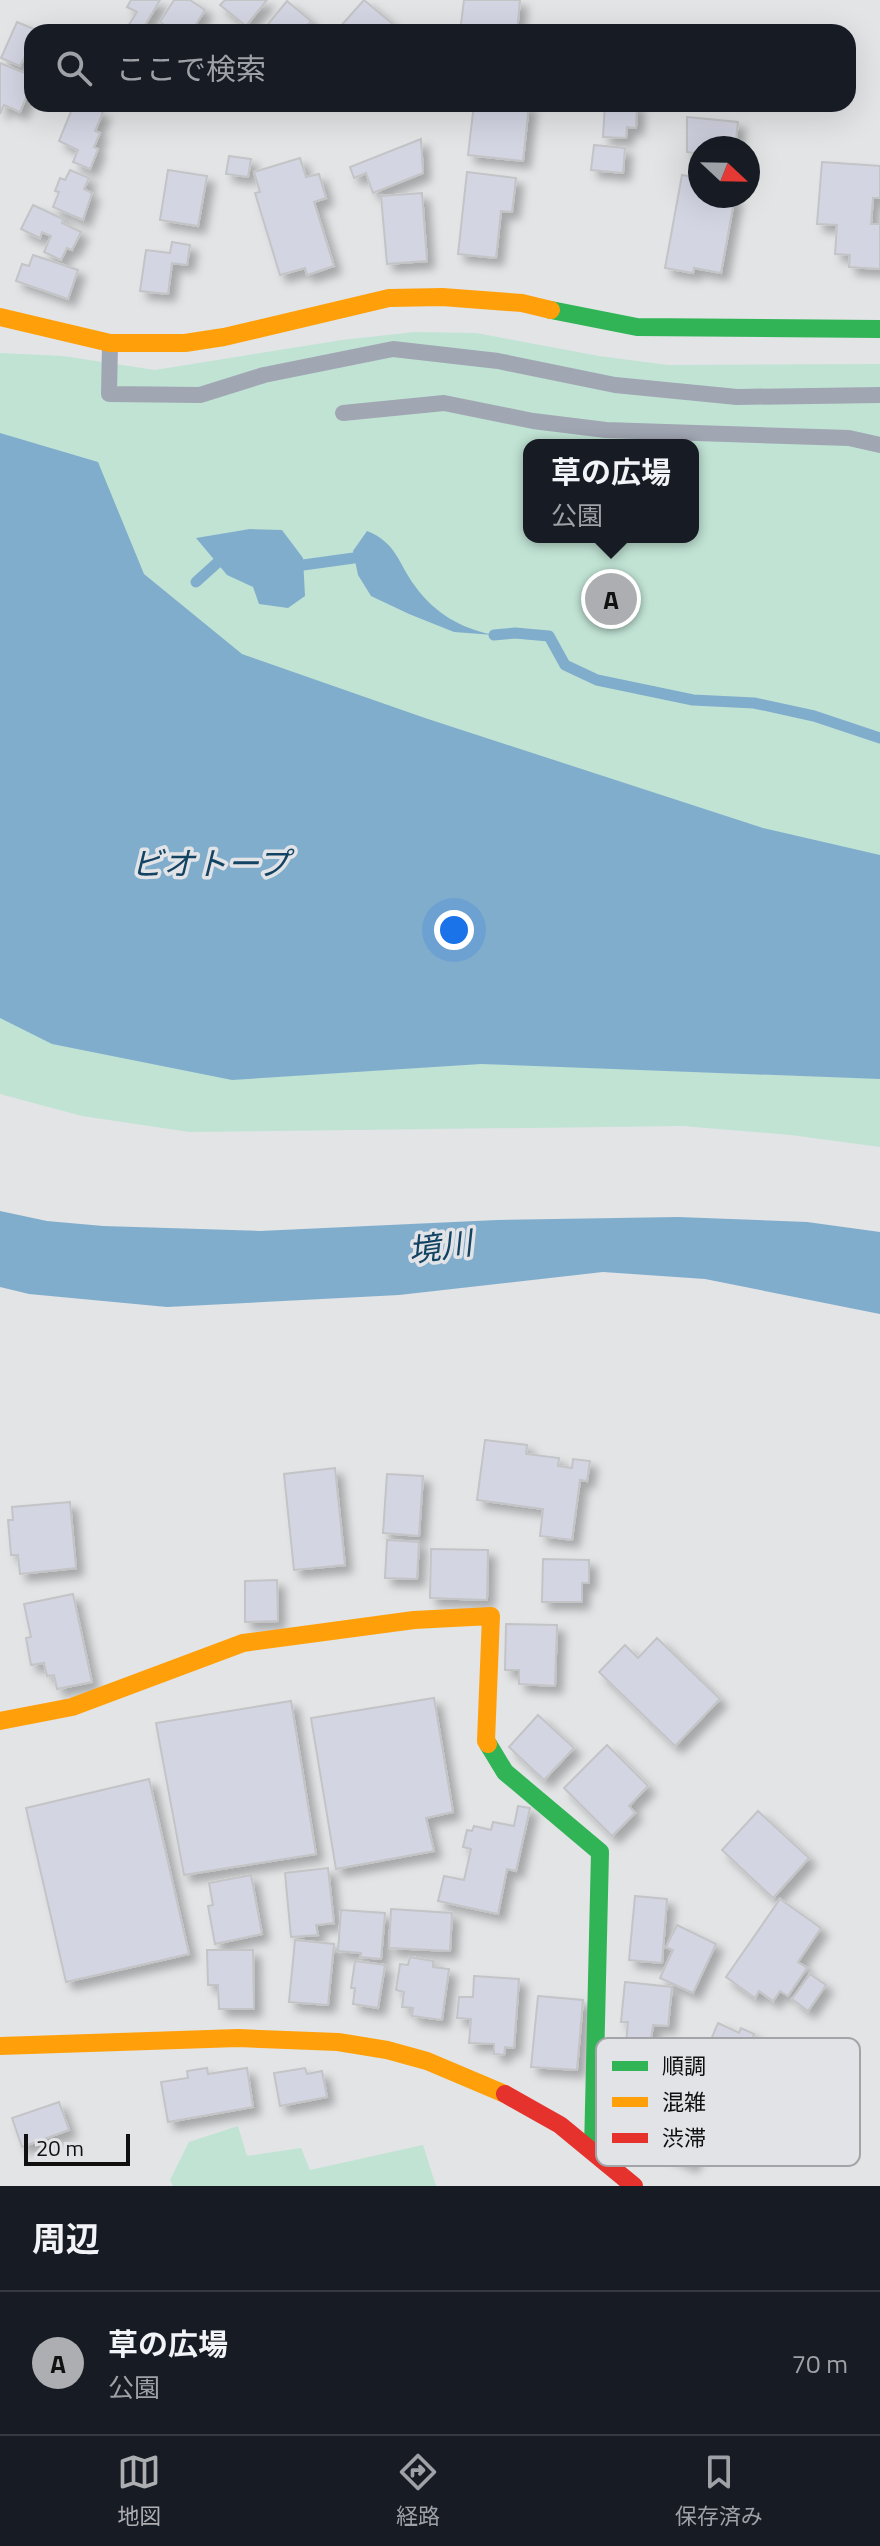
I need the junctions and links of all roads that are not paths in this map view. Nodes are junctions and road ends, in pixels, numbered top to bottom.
1 (0, 317) edge
2 (880, 329) edge
3 (110, 343) junction
4 (880, 395) edge
5 (343, 413) dead end
6 (880, 445) edge
7 (0, 1721) edge
8 (0, 2046) edge
9 (593, 2150) junction
10 (596, 2153) edge
11 (611, 2166) edge
12 (634, 2186) edge

1 - 3 street
2 - 3 street
3 - 4 lane
5 - 6 lane
7 - 9 street
8 - 9 street
9 - 10 street
11 - 12 street

